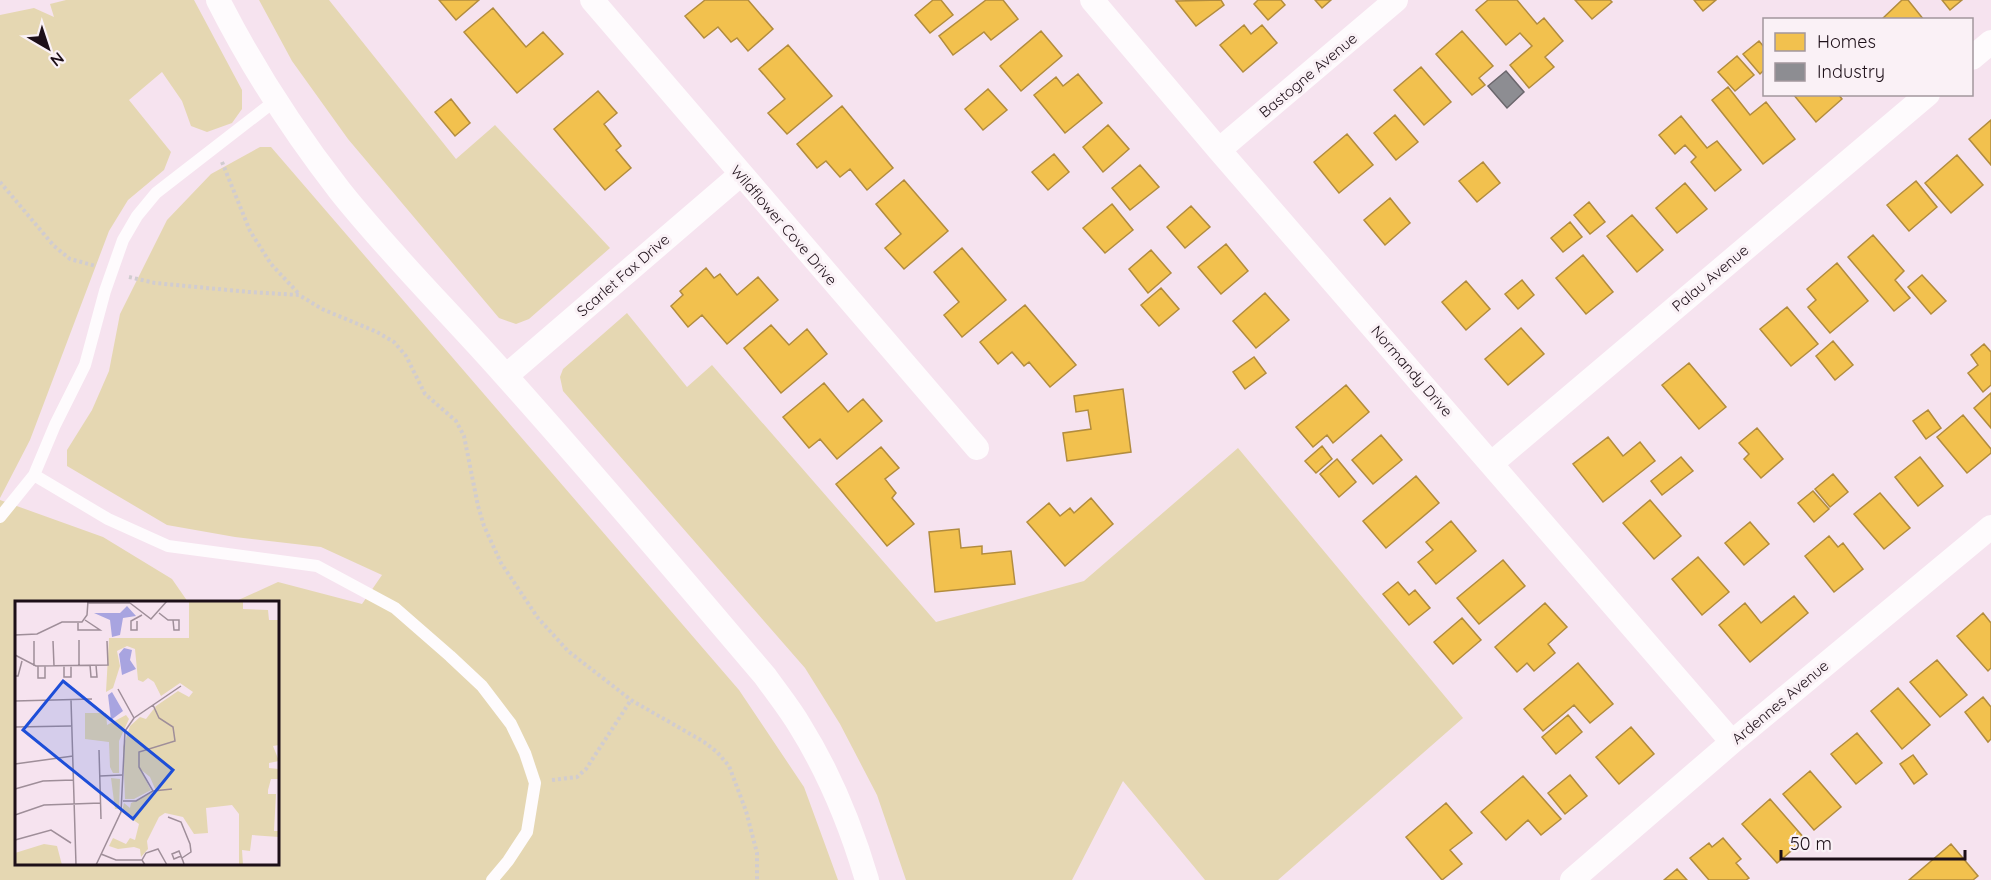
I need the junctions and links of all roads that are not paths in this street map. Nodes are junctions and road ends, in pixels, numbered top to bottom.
1 (218, 0) edge
2 (592, 0) edge
3 (1092, 0) edge
4 (1396, 0) edge
5 (1991, 42) edge
6 (1973, 56) edge
7 (1926, 96) edge
8 (276, 100) junction
9 (1219, 150) junction
10 (741, 174) junction
11 (506, 376) junction
12 (977, 448) dead end
13 (1492, 463) junction
14 (34, 475) junction
15 (0, 517) edge
16 (1991, 527) edge
17 (1732, 742) junction
18 (492, 880) edge
19 (867, 880) edge
20 (1572, 880) edge

1 - 8 street
2 - 10 street, Wildflower Cove Drive
3 - 9 street, Normandy Drive
4 - 9 street, Bastogne Avenue
5 - 6 street
7 - 13 street, Palau Avenue
8 - 11 street
8 - 14 lane
9 - 13 street, Normandy Drive
10 - 11 street, Scarlet Fax Drive
10 - 12 street, Wildflower Cove Drive
11 - 19 street
13 - 17 street, Normandy Drive
14 - 15 lane
14 - 18 lane
16 - 17 street, Ardennes Avenue
17 - 20 street, Ardennes Avenue

